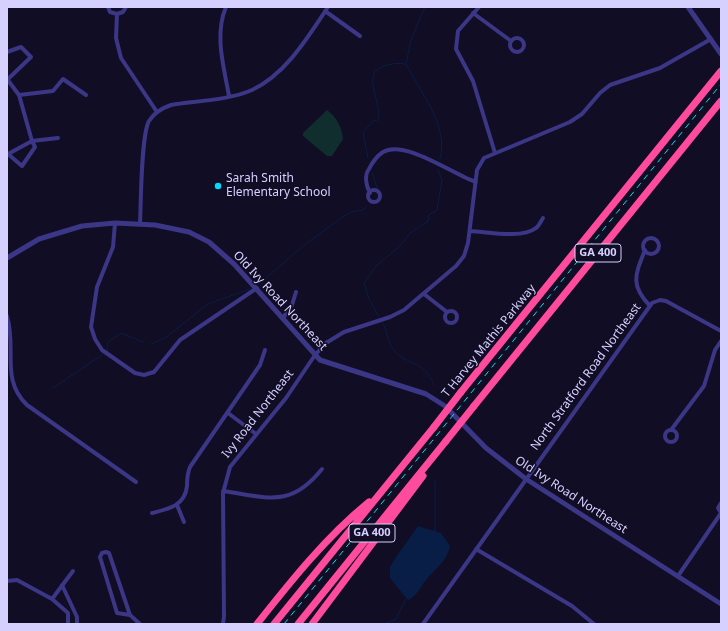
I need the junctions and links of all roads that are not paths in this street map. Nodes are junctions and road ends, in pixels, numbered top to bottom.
1 (108, 7) edge
2 (126, 7) edge
3 (226, 7) edge
4 (479, 7) edge
5 (688, 7) edge
6 (327, 9) edge
7 (473, 13) junction
8 (117, 14) junction
9 (360, 36) dead end
10 (711, 39) junction
11 (511, 41) dead end
12 (7, 52) edge
13 (720, 52) edge
14 (721, 71) edge
15 (8, 81) edge
16 (19, 95) junction
17 (86, 95) dead end
18 (229, 96) junction
19 (721, 101) edge
20 (157, 112) junction
21 (58, 138) dead end
22 (32, 141) junction
23 (496, 153) junction
24 (476, 182) junction
25 (370, 193) dead end
26 (543, 218) dead end
27 (115, 223) junction
28 (140, 224) junction
29 (470, 231) junction
30 (645, 250) dead end
31 (7, 258) edge
32 (257, 288) junction
33 (296, 292) dead end
34 (424, 294) junction
35 (650, 306) junction
36 (447, 312) dead end
37 (7, 316) edge
38 (283, 318) junction
39 (721, 331) edge
40 (721, 341) edge
41 (265, 350) dead end
42 (315, 355) junction
43 (228, 413) junction
44 (671, 430) dead end
45 (256, 434) junction
46 (446, 441) junction
47 (322, 469) dead end
48 (526, 479) junction
49 (136, 482) dead end
50 (223, 491) junction
51 (381, 492) junction
52 (721, 502) edge
53 (177, 505) junction
54 (152, 513) dead end
55 (721, 513) edge
56 (184, 522) dead end
57 (476, 549) junction
58 (73, 571) dead end
59 (678, 576) junction
60 (7, 581) edge
61 (62, 585) junction
62 (52, 599) junction
63 (721, 604) edge
64 (74, 611) junction
65 (68, 615) junction
66 (130, 615) junction
67 (68, 624) edge
68 (78, 624) edge
69 (140, 624) edge
70 (223, 624) edge
71 (257, 624) edge
72 (274, 624) edge
73 (298, 624) edge
74 (312, 624) edge
75 (423, 624) edge
76 (594, 624) edge

1 - 8 street
2 - 8 street
3 - 18 street
4 - 7 street
5 - 10 street
6 - 9 street
6 - 18 street
7 - 11 street
7 - 23 street
8 - 20 street
10 - 13 street
10 - 23 street, Ivy Road Northeast
12 - 15 street
14 - 51 highway, T Harvey Mathis Parkway / GA 400, bridge
15 - 16 street
16 - 17 street
16 - 22 street
18 - 20 street
19 - 46 highway, GA 400, bridge
20 - 28 street
21 - 22 street
22 - 22 street
23 - 24 street, Ivy Road Northeast
24 - 25 street
24 - 29 street, Ivy Road Northeast
26 - 29 street
27 - 28 street, Old Ivy Road Northeast
27 - 31 street, Old Ivy Road Northeast
27 - 32 street
28 - 32 street, Old Ivy Road Northeast
29 - 34 street, Ivy Road Northeast
30 - 35 street
32 - 38 street, Old Ivy Road Northeast
33 - 38 street
34 - 36 street
34 - 42 street, Ivy Road Northeast
35 - 39 street, North Stratford Road Northeast
35 - 48 street, North Stratford Road Northeast
37 - 49 street
38 - 42 street, Old Ivy Road Northeast
40 - 44 street
41 - 43 street
42 - 45 street, Ivy Road Northeast
42 - 48 street, Old Ivy Road Northeast
43 - 45 street
43 - 53 street
45 - 50 street, Ivy Road Northeast
46 - 73 highway, GA 400
46 - 74 highway
47 - 50 street
48 - 57 street, North Stratford Road Northeast
48 - 59 street, Old Ivy Road Northeast
50 - 70 street, Ivy Road Northeast
51 - 71 highway
51 - 72 highway, T Harvey Mathis Parkway / GA 400
52 - 55 street
53 - 54 street
53 - 56 street
55 - 59 street
57 - 75 street, North Stratford Road Northeast
57 - 76 street
58 - 61 street
59 - 63 street, Old Ivy Road Northeast
60 - 62 street
61 - 62 street
61 - 64 street
62 - 65 street
64 - 65 street
64 - 68 street
65 - 67 street
66 - 66 street
66 - 69 street

